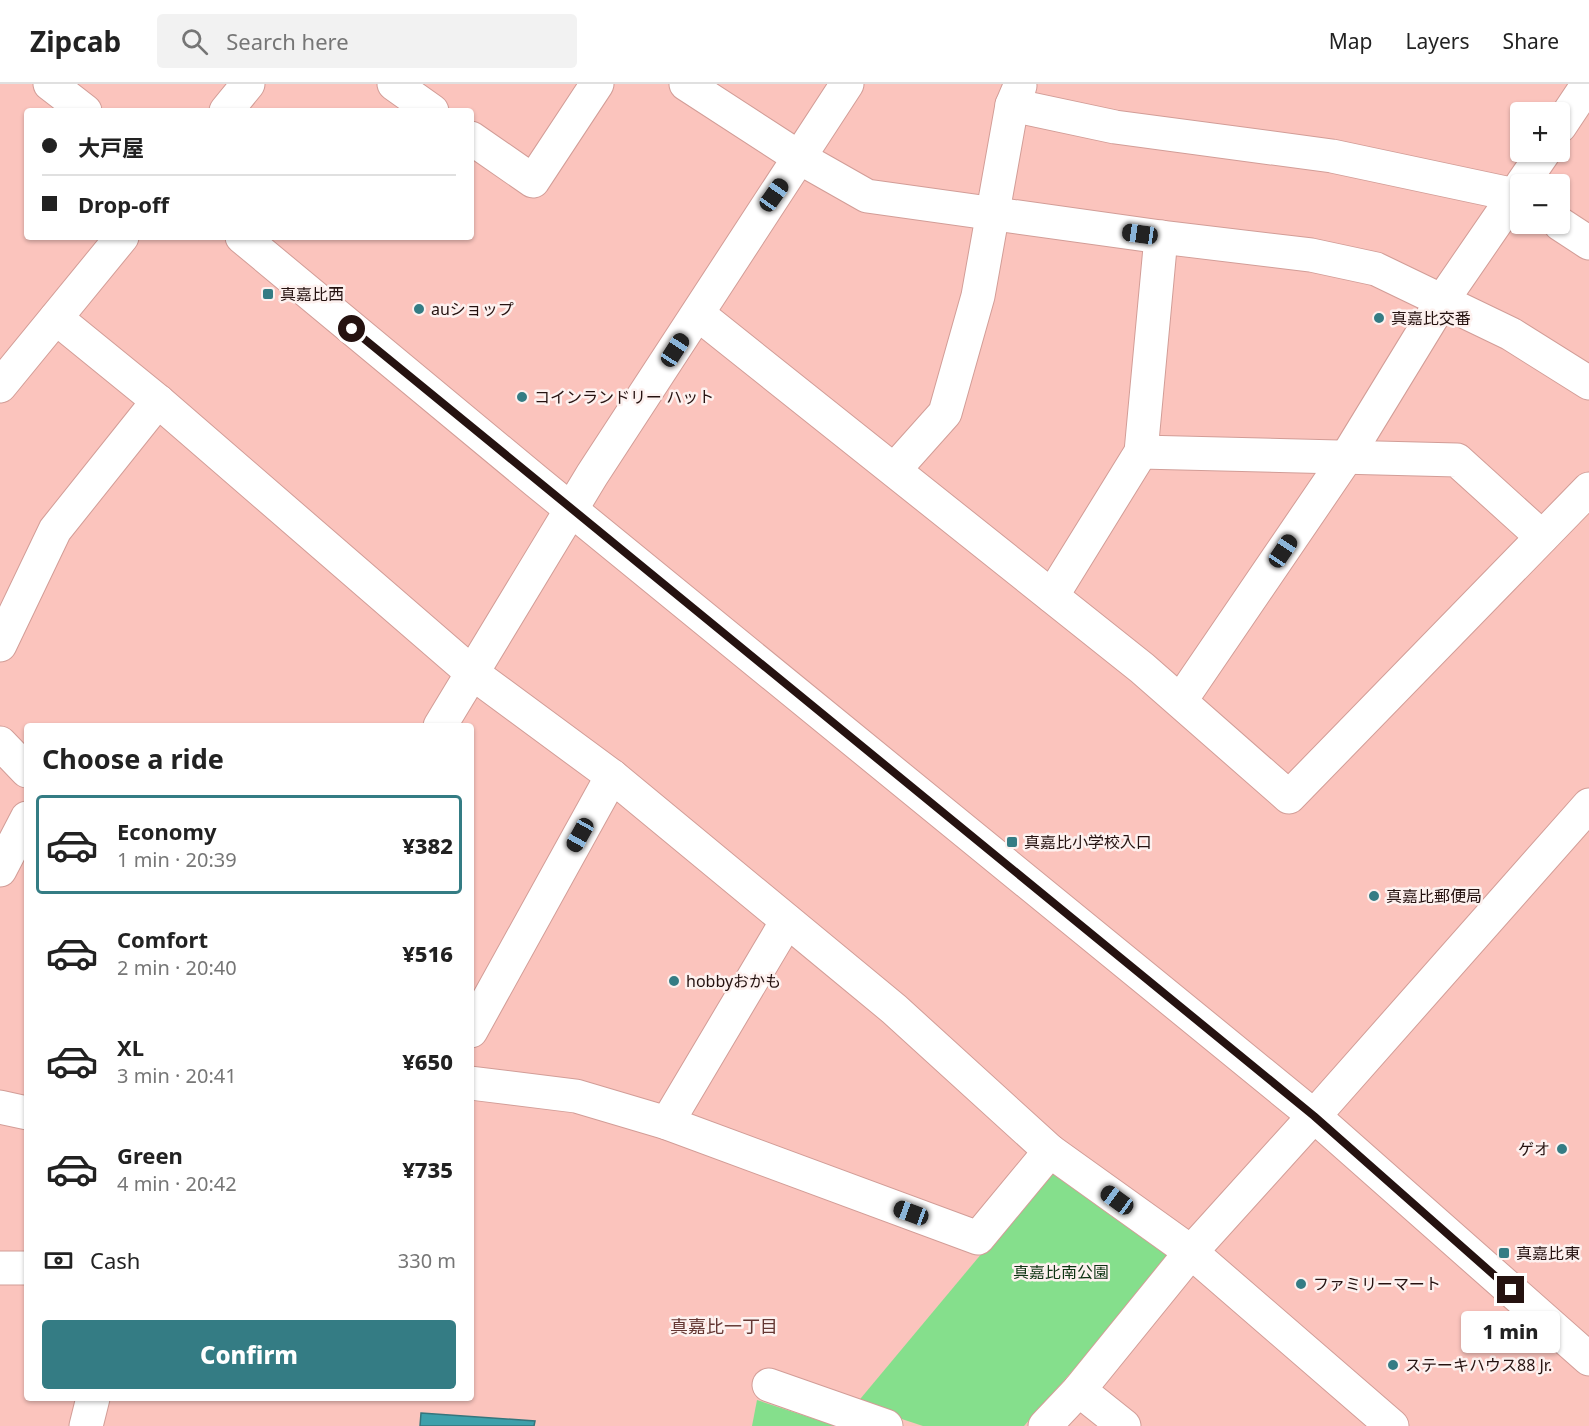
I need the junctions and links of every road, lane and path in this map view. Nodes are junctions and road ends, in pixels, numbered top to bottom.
1 (50, 84) edge
2 (248, 84) edge
3 (394, 84) edge
4 (597, 84) edge
5 (686, 84) edge
6 (847, 84) edge
7 (1016, 94) edge
8 (81, 108) edge
9 (228, 108) edge
10 (428, 108) edge
11 (474, 140) edge
12 (800, 158) junction
13 (1510, 189) edge
14 (1510, 205) edge
15 (993, 212) junction
16 (1570, 231) edge
17 (1161, 237) junction
18 (120, 240) edge
19 (246, 240) edge
20 (1589, 243) edge
21 (1442, 301) junction
22 (698, 314) junction
23 (56, 318) junction
24 (1589, 383) edge
25 (0, 386) edge
26 (158, 401) junction
27 (1141, 452) junction
28 (1346, 458) junction
29 (895, 469) junction
30 (1589, 489) edge
31 (571, 509) junction
32 (1542, 537) junction
33 (1052, 596) junction
34 (0, 645) edge
35 (471, 672) junction
36 (1181, 700) junction
37 (442, 723) edge
38 (0, 743) edge
39 (24, 768) edge
40 (612, 776) junction
41 (1589, 805) edge
42 (24, 824) edge
43 (0, 870) edge
44 (787, 921) junction
45 (474, 1026) edge
46 (474, 1083) edge
47 (0, 1107) edge
48 (24, 1112) edge
49 (1314, 1116) junction
50 (667, 1123) junction
51 (1050, 1151) junction
52 (1191, 1252) junction
53 (0, 1268) edge
54 (24, 1269) edge
55 (1589, 1359) edge
56 (769, 1385) dead end
57 (1079, 1390) junction
58 (92, 1401) edge
59 (86, 1426) edge
60 (886, 1426) edge
61 (1045, 1426) edge
62 (1124, 1426) edge
63 (1392, 1426) edge

1 - 8 street
2 - 9 street
3 - 10 street
4 - 11 street
5 - 12 street
6 - 12 street
7 - 13 street
7 - 15 street
12 - 15 street
12 - 22 street
14 - 21 street
15 - 17 street
15 - 29 street
16 - 20 street
17 - 21 street
17 - 27 street
18 - 23 street
19 - 31 street
21 - 24 street
21 - 28 street
22 - 29 street
22 - 31 street
23 - 25 street
23 - 26 street
26 - 34 street
26 - 35 street
27 - 28 street
27 - 33 street
28 - 32 street
28 - 36 street
29 - 33 street
30 - 32 street
31 - 35 street
31 - 49 street
32 - 36 street
33 - 36 street
35 - 37 street
35 - 40 street
38 - 39 street
40 - 44 street
40 - 45 street
41 - 49 street
42 - 43 street
44 - 50 street
44 - 51 street
46 - 50 street
47 - 48 street
49 - 52 street
49 - 55 street
50 - 51 street
51 - 52 street
52 - 57 street
52 - 63 street
53 - 54 street
56 - 60 street
57 - 61 street
57 - 62 street
58 - 59 street

